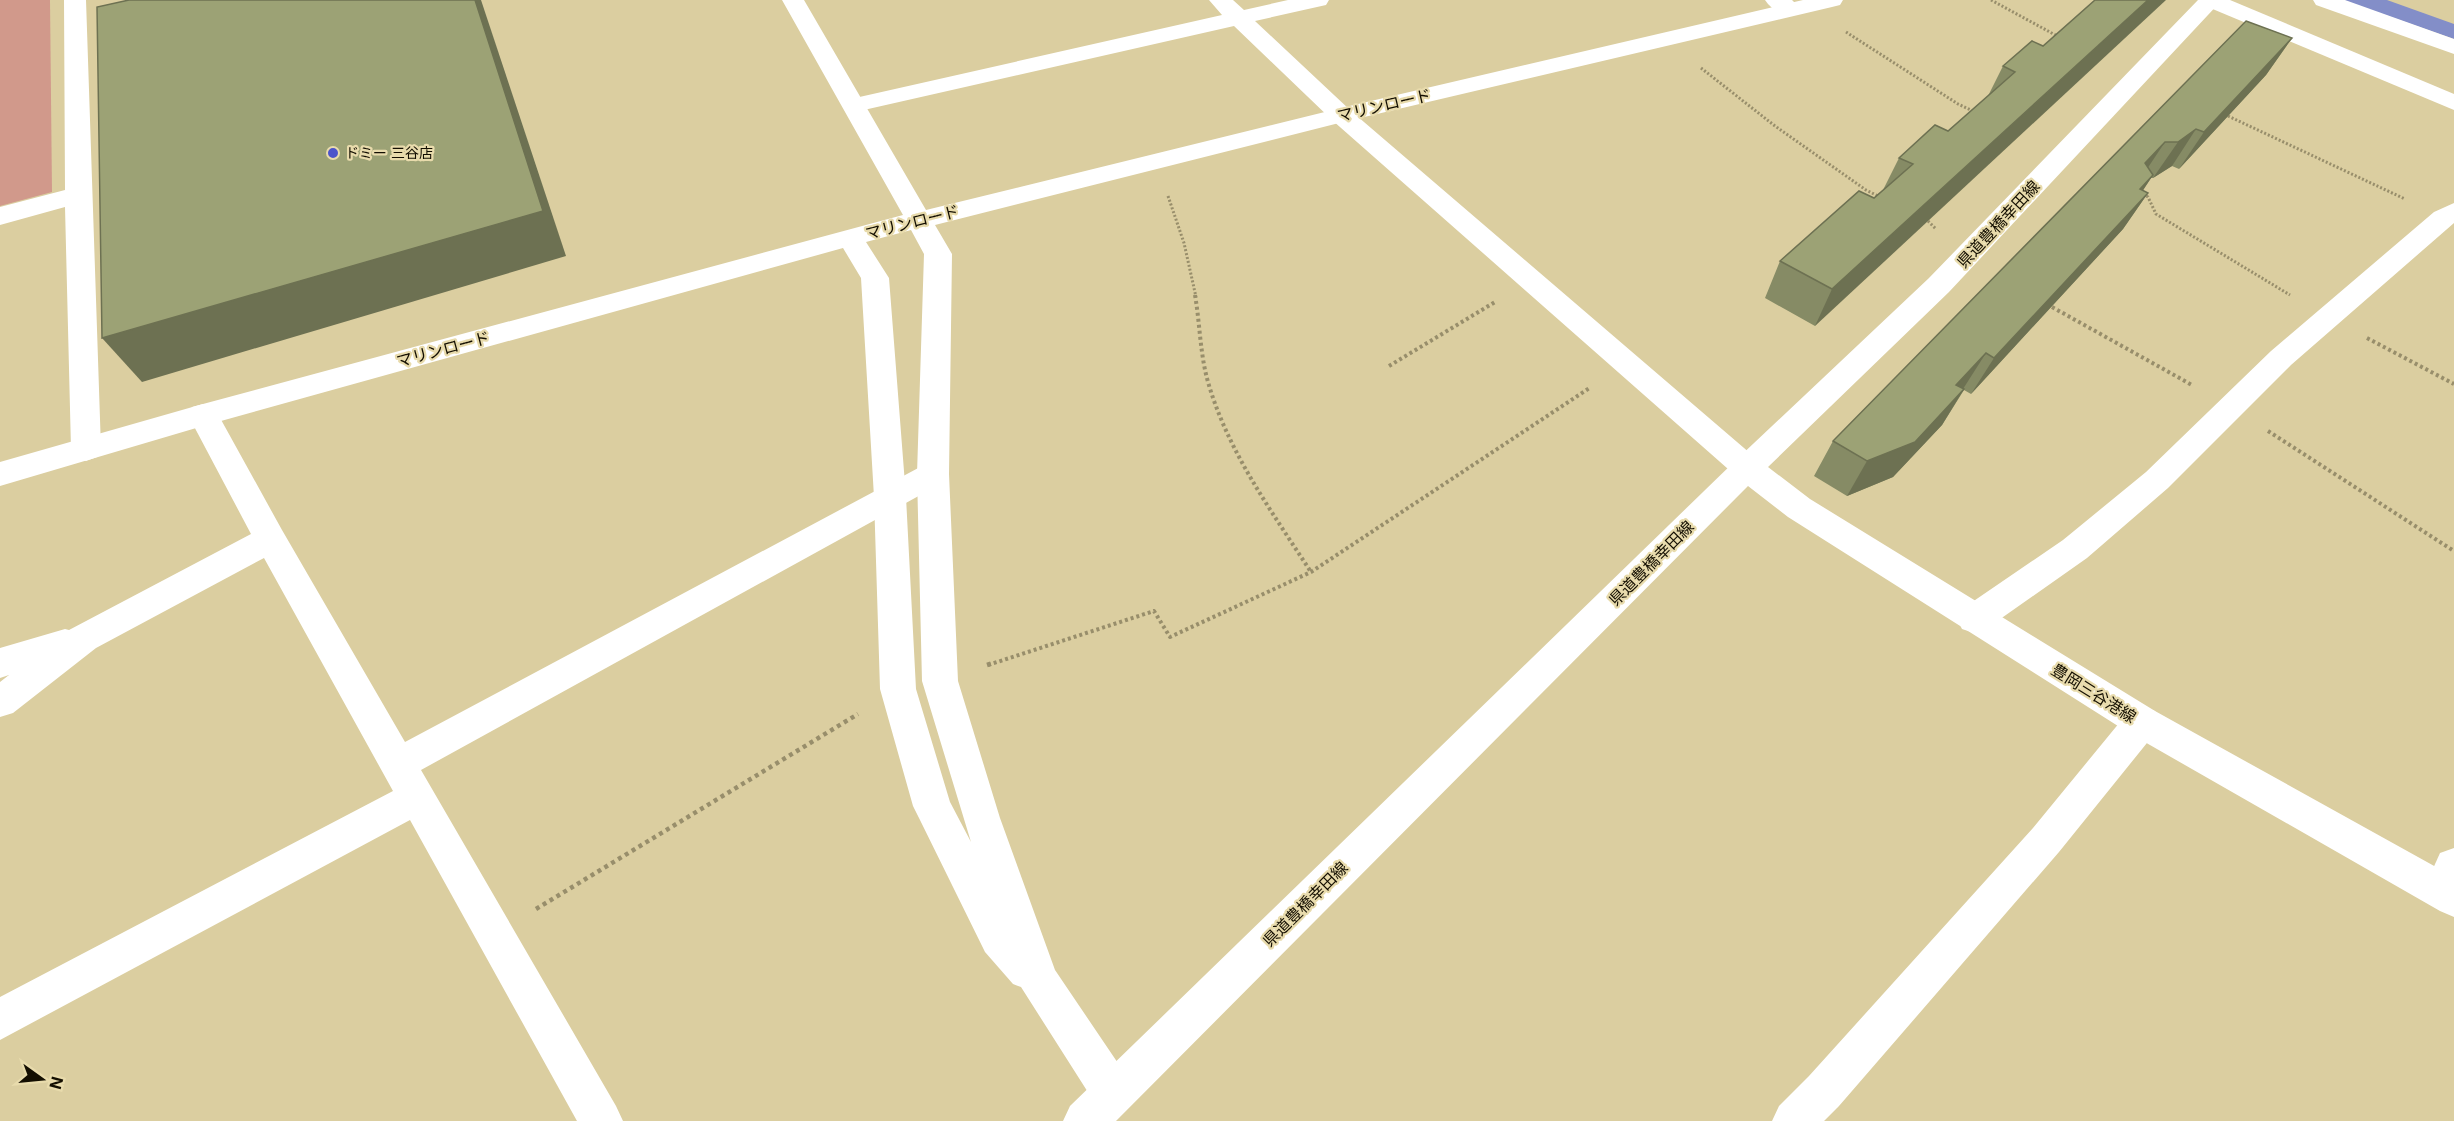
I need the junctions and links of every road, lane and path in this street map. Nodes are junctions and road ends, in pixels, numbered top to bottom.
1 (75, 0) edge
2 (793, 0) edge
3 (1220, 0) edge
4 (1318, 0) edge
5 (1832, 0) edge
6 (1991, 0) edge
7 (2211, 0) edge
8 (2324, 0) edge
9 (1783, 5) edge
10 (1239, 17) junction
11 (2061, 38) edge
12 (1665, 39) junction
13 (2454, 47) edge
14 (2454, 103) edge
15 (855, 105) junction
16 (1977, 112) edge
17 (1341, 115) junction
18 (2228, 116) edge
19 (1154, 161) junction
20 (2140, 193) edge
21 (78, 195) junction
22 (1883, 199) edge
23 (2449, 215) edge
24 (0, 216) edge
25 (919, 220) junction
26 (850, 237) junction
27 (1532, 280) junction
28 (2329, 318) junction
29 (1627, 364) junction
30 (1389, 366) dead end
31 (2454, 384) edge
32 (203, 415) junction
33 (86, 449) junction
34 (1747, 468) junction
35 (0, 474) edge
36 (933, 474) junction
37 (890, 497) junction
38 (270, 539) junction
39 (1311, 572) junction
40 (1974, 619) junction
41 (84, 638) junction
42 (0, 663) edge
43 (940, 681) junction
44 (898, 689) junction
45 (0, 702) edge
46 (2142, 722) junction
47 (399, 763) junction
48 (417, 797) junction
49 (2450, 885) edge
50 (494, 934) junction
51 (1039, 982) junction
52 (0, 1019) edge
53 (1113, 1093) junction
54 (601, 1121) edge
55 (1085, 1121) edge
56 (1794, 1121) edge

1 - 21 street
2 - 15 street
3 - 10 street, 豊岡三谷港線
4 - 10 street
5 - 9 street, マリンロード
6 - 11 path
7 - 14 street
7 - 34 street, 県道豊橋幸田線
8 - 13 street
9 - 12 street, マリンロード
9 - 16 path
10 - 15 street
10 - 17 street, 豊岡三谷港線
12 - 17 street, マリンロード
12 - 22 path
15 - 25 street
17 - 19 street, マリンロード
17 - 27 street, 豊岡三谷港線
18 - 23 path
19 - 25 street, マリンロード
19 - 39 path
20 - 28 path
21 - 24 street
21 - 33 street
23 - 28 street
25 - 26 street, マリンロード
25 - 36 street
26 - 32 street, マリンロード
26 - 37 street
27 - 29 street, 豊岡三谷港線
27 - 30 path
28 - 31 path
28 - 40 street
29 - 34 street, 豊岡三谷港線
29 - 39 path
32 - 33 street, マリンロード
32 - 38 street
33 - 35 street, マリンロード
34 - 40 street, 豊岡三谷港線
34 - 53 street, 県道豊橋幸田線
36 - 37 street
36 - 43 street
37 - 44 street
37 - 47 street
38 - 41 street
38 - 47 street
39 - 43 path
40 - 46 street, 豊岡三谷港線
41 - 42 street
41 - 45 street
43 - 51 street
44 - 50 path
44 - 51 street
46 - 49 street, 豊岡三谷港線
46 - 56 street
47 - 48 street
48 - 50 street
48 - 52 street
50 - 54 street
51 - 53 street
53 - 55 street, 県道豊橋幸田線

